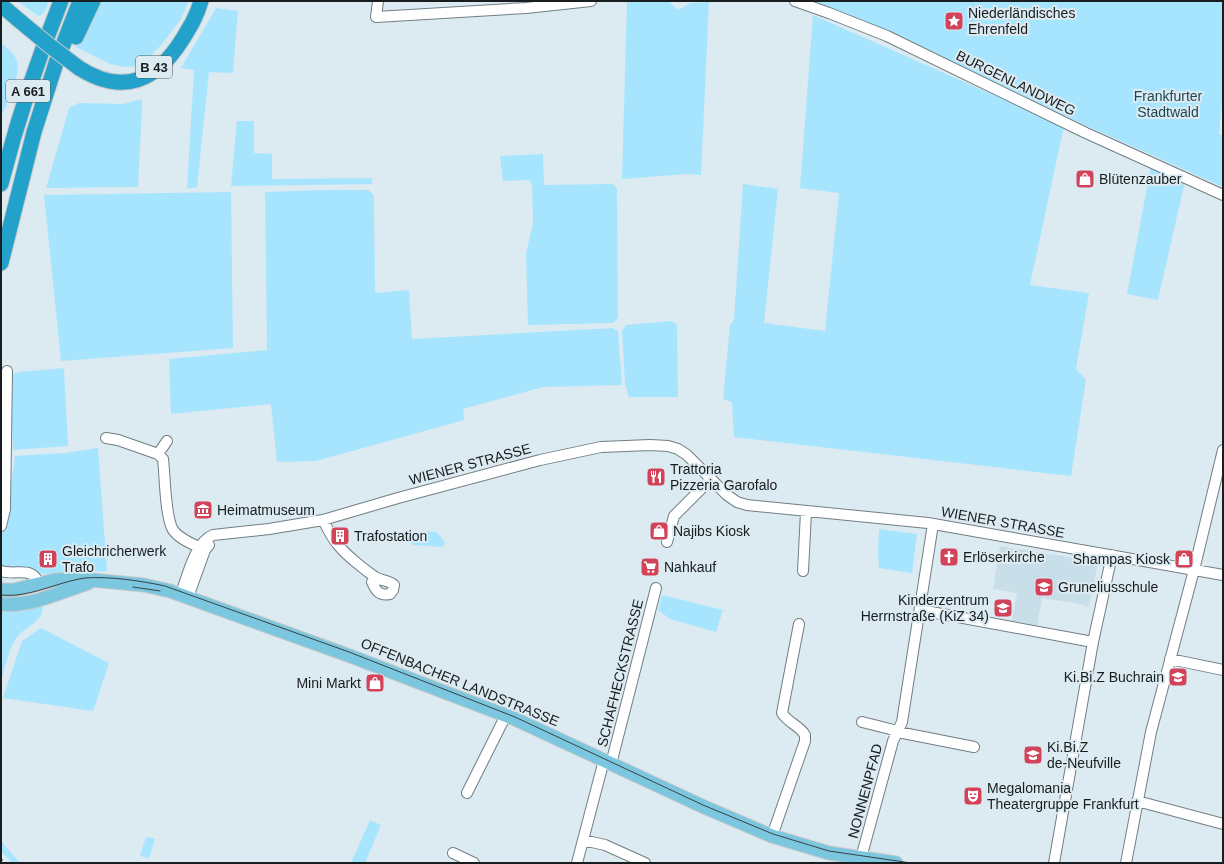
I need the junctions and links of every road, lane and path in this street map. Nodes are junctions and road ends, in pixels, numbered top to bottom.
1 (7, 1) edge
2 (61, 1) edge
3 (80, 1) edge
4 (93, 1) edge
5 (196, 1) edge
6 (201, 1) edge
7 (378, 1) edge
8 (591, 1) edge
9 (795, 1) edge
10 (1, 5) edge
11 (23, 19) junction
12 (80, 66) junction
13 (47, 92) junction
14 (1, 184) edge
15 (1223, 195) edge
16 (1, 263) edge
17 (7, 371) dead end
18 (106, 438) dead end
19 (167, 441) dead end
20 (1223, 450) edge
21 (158, 454) junction
22 (710, 480) junction
23 (806, 512) junction
24 (323, 520) junction
25 (933, 524) junction
26 (1, 526) edge
27 (667, 542) dead end
28 (202, 549) junction
29 (1112, 555) junction
30 (1194, 570) junction
31 (1, 571) edge
32 (803, 571) dead end
33 (375, 576) dead end
34 (1223, 576) edge
35 (96, 581) junction
36 (39, 584) junction
37 (656, 588) dead end
38 (1, 590) edge
39 (184, 595) junction
40 (1, 604) edge
41 (920, 610) junction
42 (799, 624) dead end
43 (1093, 642) junction
44 (1170, 659) junction
45 (1223, 670) edge
46 (506, 715) junction
47 (862, 722) dead end
48 (898, 732) junction
49 (974, 747) dead end
50 (608, 762) junction
51 (467, 793) dead end
52 (1137, 801) junction
53 (1223, 824) edge
54 (772, 836) junction
55 (583, 840) junction
56 (453, 853) dead end
57 (854, 860) edge
58 (474, 863) edge
59 (577, 863) edge
60 (645, 863) edge
61 (896, 863) edge
62 (1054, 863) edge
63 (1126, 863) edge

1 - 11 highway
2 - 14 highway, A 661
3 - 13 highway, A 661
4 - 13 highway
5 - 12 highway, B 43
6 - 12 highway
7 - 8 street
9 - 15 street, BURGENLANDWEG
10 - 11 highway
11 - 12 highway, bridge
13 - 16 highway, A 661
17 - 26 street
18 - 21 street
19 - 21 street
20 - 30 street
21 - 28 street
22 - 23 street, WIENER STRASSE
22 - 24 street, WIENER STRASSE
22 - 27 street
23 - 25 street, WIENER STRASSE
23 - 32 street
24 - 28 street, WIENER STRASSE
24 - 33 street
25 - 29 street, WIENER STRASSE
25 - 41 street, NONNENPFAD
28 - 39 street, WIENER STRASSE
29 - 30 street, WIENER STRASSE
29 - 43 street
30 - 34 street, WIENER STRASSE
30 - 44 street
31 - 36 street
35 - 36 main road, OFFENBACHER LANDSTRASSE
35 - 39 main road, OFFENBACHER LANDSTRASSE
35 - 40 main road, OFFENBACHER LANDSTRASSE
36 - 38 main road, OFFENBACHER LANDSTRASSE
37 - 50 street, SCHAFHECKSTRASSE
39 - 46 main road, OFFENBACHER LANDSTRASSE
41 - 43 street
41 - 48 street, NONNENPFAD
42 - 54 street
43 - 62 street
44 - 45 street
44 - 52 street
46 - 50 main road, OFFENBACHER LANDSTRASSE
46 - 51 street
47 - 48 street, NONNENPFAD
48 - 49 street
48 - 57 street, NONNENPFAD
50 - 54 main road, OFFENBACHER LANDSTRASSE
50 - 55 street, SCHAFHECKSTRASSE
52 - 53 street
52 - 63 street
54 - 57 main road, OFFENBACHER LANDSTRASSE
55 - 59 street, SCHAFHECKSTRASSE
55 - 60 street
56 - 58 street
57 - 61 main road, OFFENBACHER LANDSTRASSE

